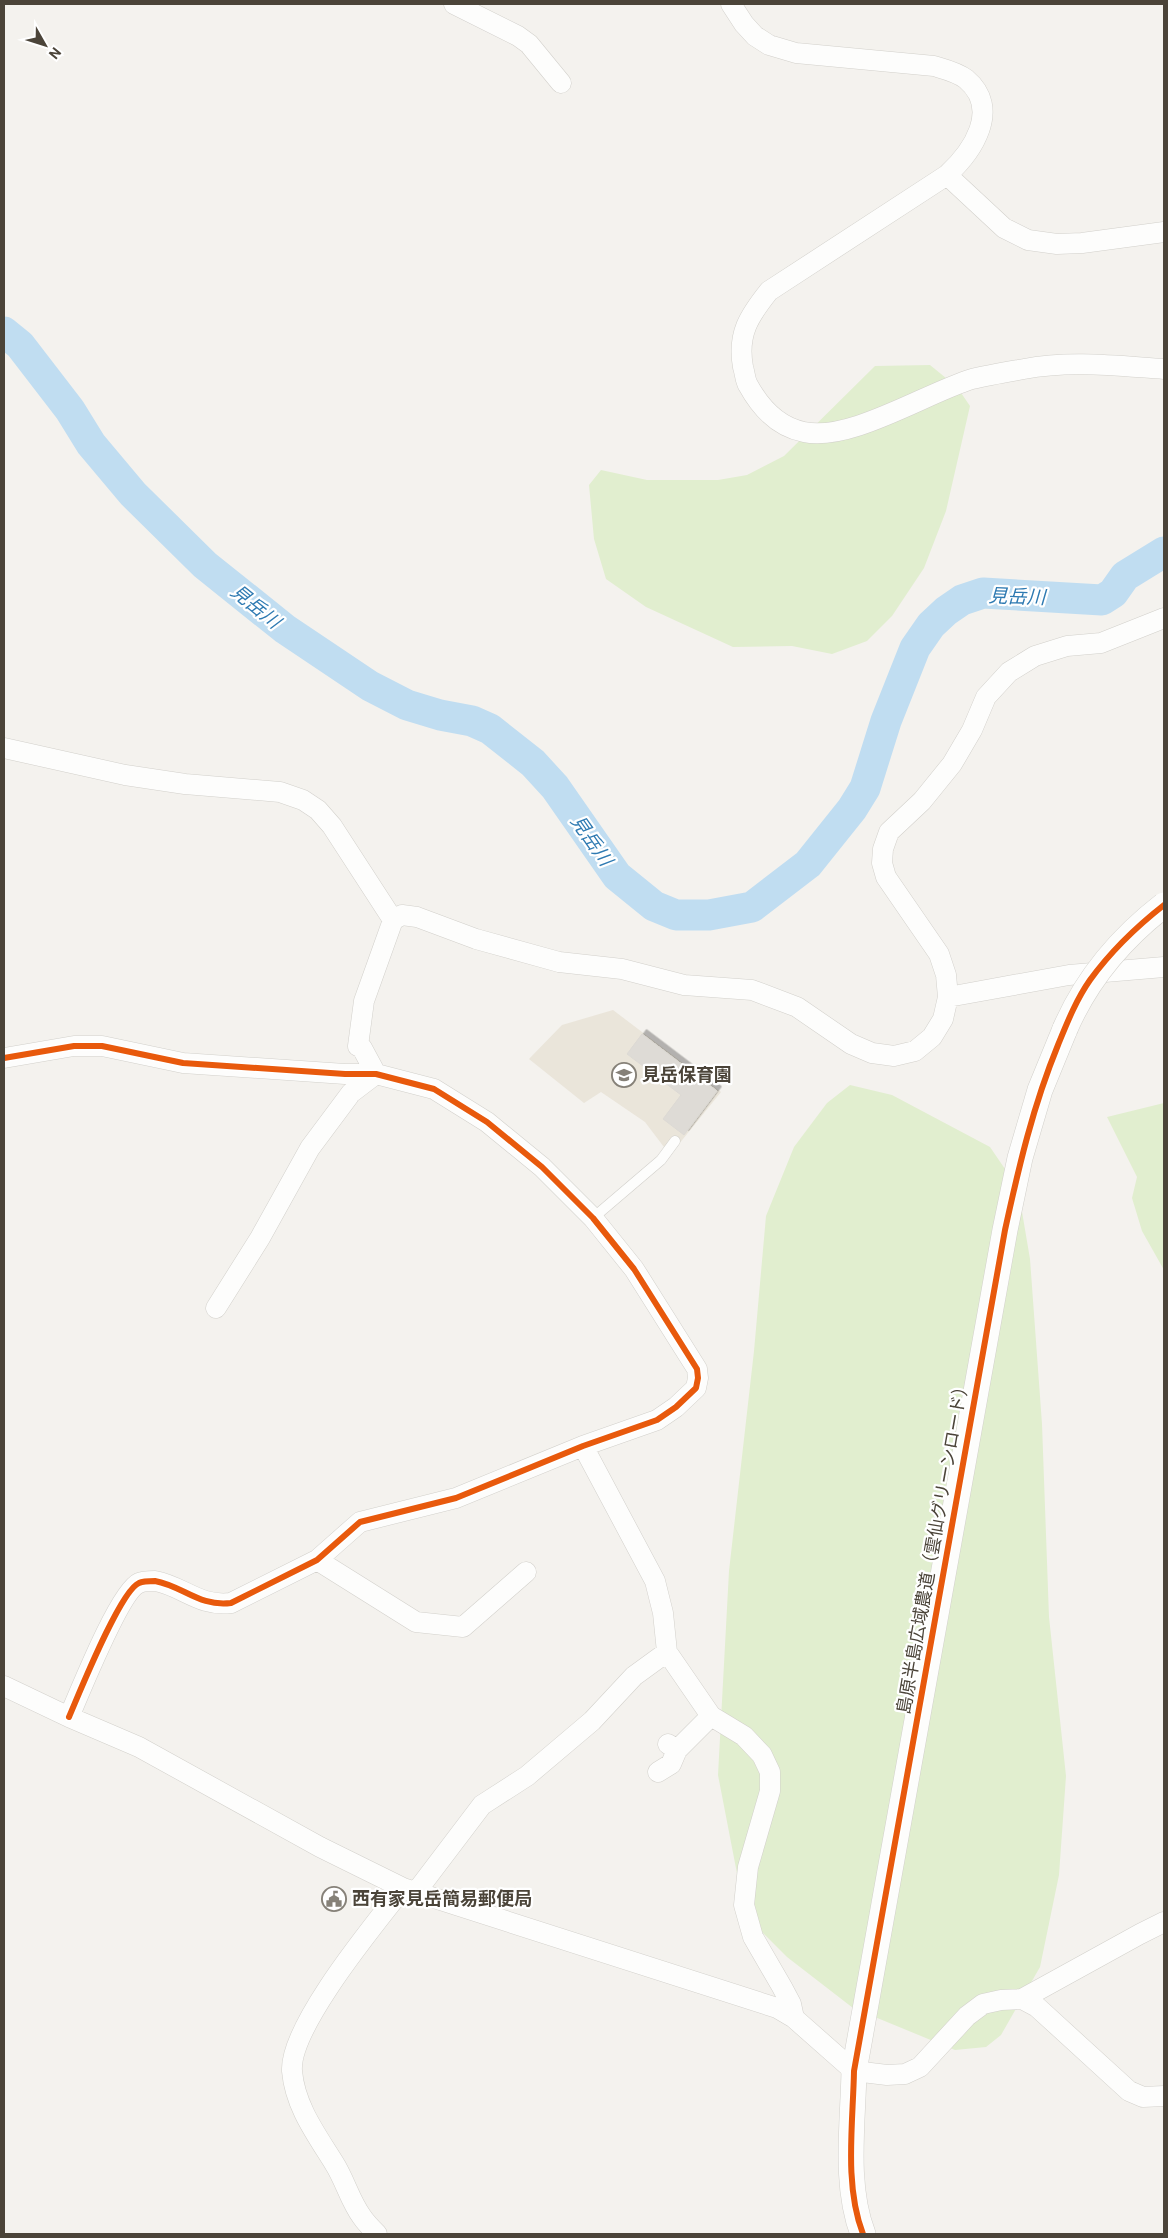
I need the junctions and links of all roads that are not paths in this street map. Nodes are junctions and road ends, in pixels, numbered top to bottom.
1 (454, 4) edge
2 (731, 4) edge
3 (561, 83) dead end
4 (947, 175) junction
5 (1164, 232) edge
6 (1164, 369) edge
7 (1164, 618) edge
8 (4, 748) edge
9 (1164, 905) edge
10 (393, 920) junction
11 (1164, 967) edge
12 (948, 997) junction
13 (4, 1058) edge
14 (376, 1074) junction
15 (675, 1140) dead end
16 (593, 1218) junction
17 (216, 1308) dead end
18 (583, 1446) junction
19 (317, 1560) junction
20 (526, 1572) dead end
21 (668, 1652) junction
22 (4, 1686) edge
23 (711, 1716) junction
24 (69, 1718) junction
25 (658, 1772) dead end
26 (410, 1890) junction
27 (1164, 1922) edge
28 (1022, 1999) junction
29 (794, 2018) junction
30 (854, 2071) junction
31 (1164, 2096) edge
32 (377, 2234) edge
33 (862, 2234) edge

1 - 3 street
2 - 4 street
4 - 5 street
4 - 6 street
7 - 12 street
8 - 10 street
9 - 30 street, 島原半島広域農道（雲仙グリーンロード）, bridge
10 - 12 street
10 - 14 street
11 - 12 street
13 - 14 street
14 - 16 street
14 - 17 street
15 - 16 lane
16 - 18 street
18 - 19 street
18 - 21 street
19 - 20 street
19 - 24 street
21 - 23 street
21 - 26 street
22 - 24 street
23 - 25 street
23 - 29 street
24 - 26 street
26 - 29 street
26 - 32 street
27 - 28 street
28 - 30 street
28 - 31 street
29 - 30 street
30 - 33 street, 島原半島広域農道（雲仙グリーンロード）

